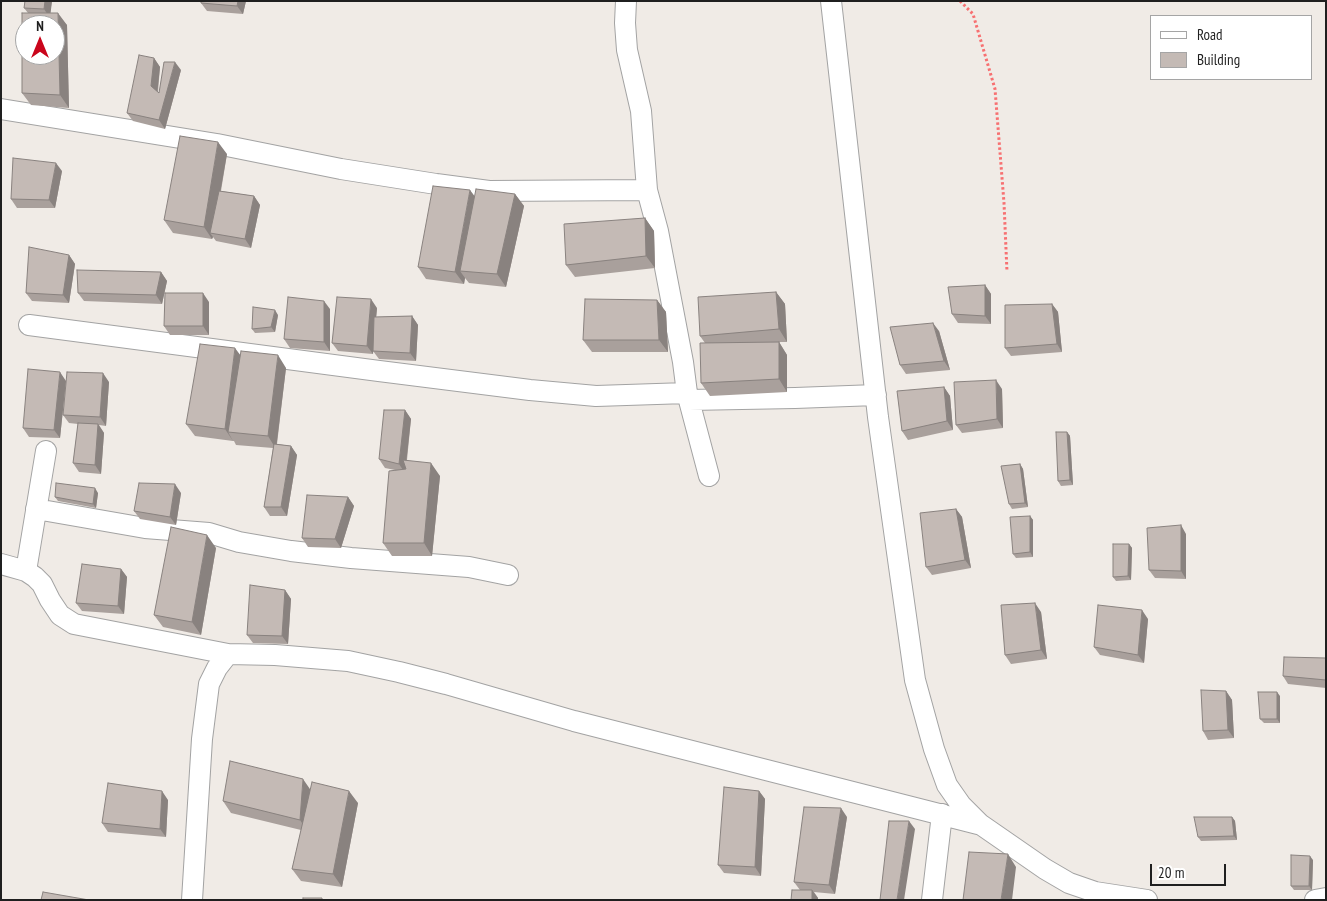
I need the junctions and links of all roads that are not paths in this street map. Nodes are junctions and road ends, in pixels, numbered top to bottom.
1 (626, 1) edge
2 (831, 1) edge
3 (1, 109) edge
4 (647, 190) junction
5 (29, 325) dead end
6 (876, 395) junction
7 (688, 396) junction
8 (46, 451) dead end
9 (709, 476) dead end
10 (36, 509) junction
11 (1, 564) edge
12 (26, 571) junction
13 (508, 574) dead end
14 (228, 654) junction
15 (942, 814) junction
16 (980, 824) junction
17 (1326, 898) edge
18 (192, 900) edge
19 (932, 900) edge
20 (1147, 900) edge
21 (1314, 900) edge

1 - 4 street
2 - 6 street
3 - 4 street
4 - 7 street
5 - 7 street
6 - 7 street
6 - 16 street
7 - 9 street
8 - 10 street
10 - 12 street
10 - 13 street
11 - 12 street
12 - 14 street
14 - 15 street
14 - 18 street
15 - 16 street
15 - 19 street
16 - 20 street
17 - 21 street

